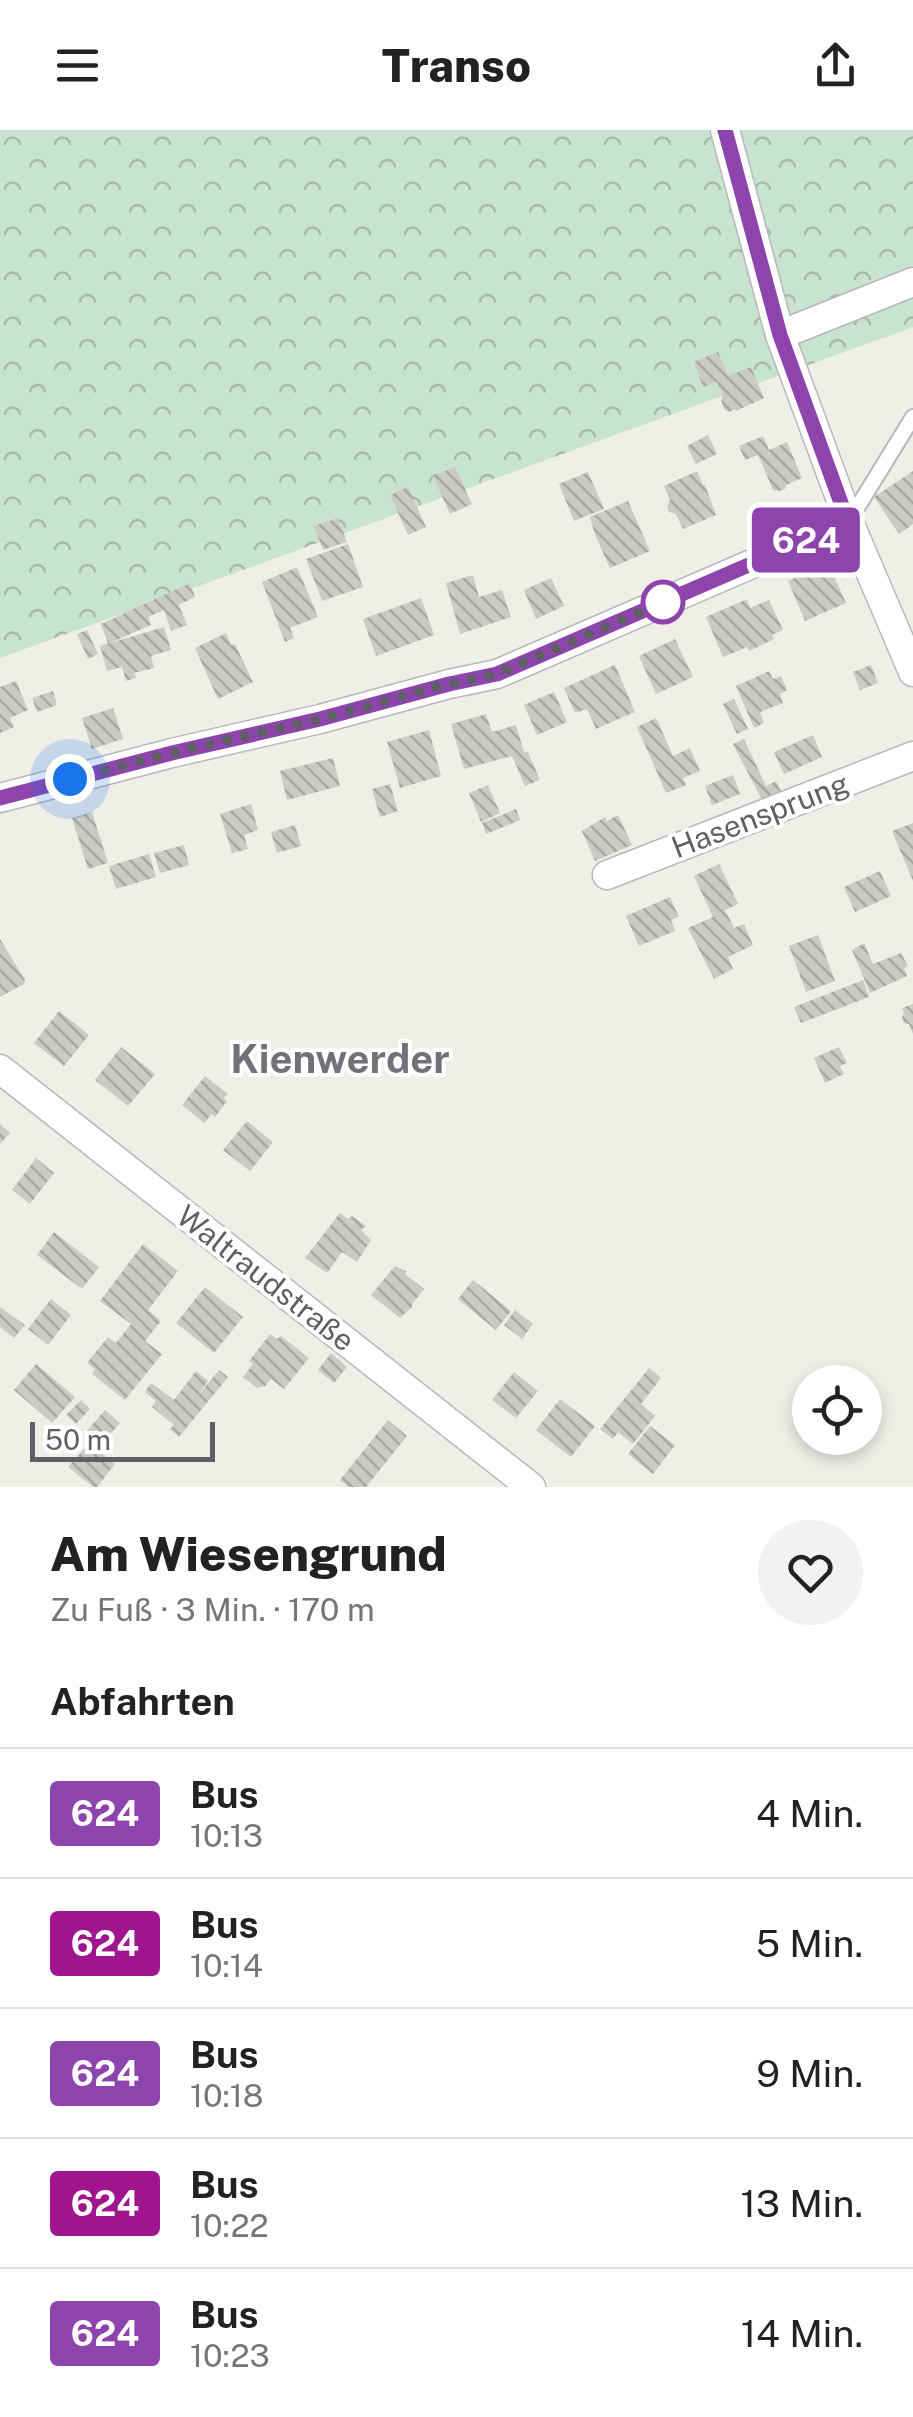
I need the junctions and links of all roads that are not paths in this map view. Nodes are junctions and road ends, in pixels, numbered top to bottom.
1 (725, 130) edge
2 (913, 282) edge
3 (780, 335) junction
4 (913, 418) edge
5 (848, 522) junction
6 (913, 672) edge
7 (913, 756) edge
8 (0, 798) edge
9 (607, 875) dead end
10 (0, 1069) edge
11 (531, 1487) edge

1 - 3 street
2 - 3 street
3 - 5 street
4 - 5 lane
5 - 6 street
5 - 8 street
7 - 9 street, Hasensprung
10 - 11 street, Waltraudstraße

